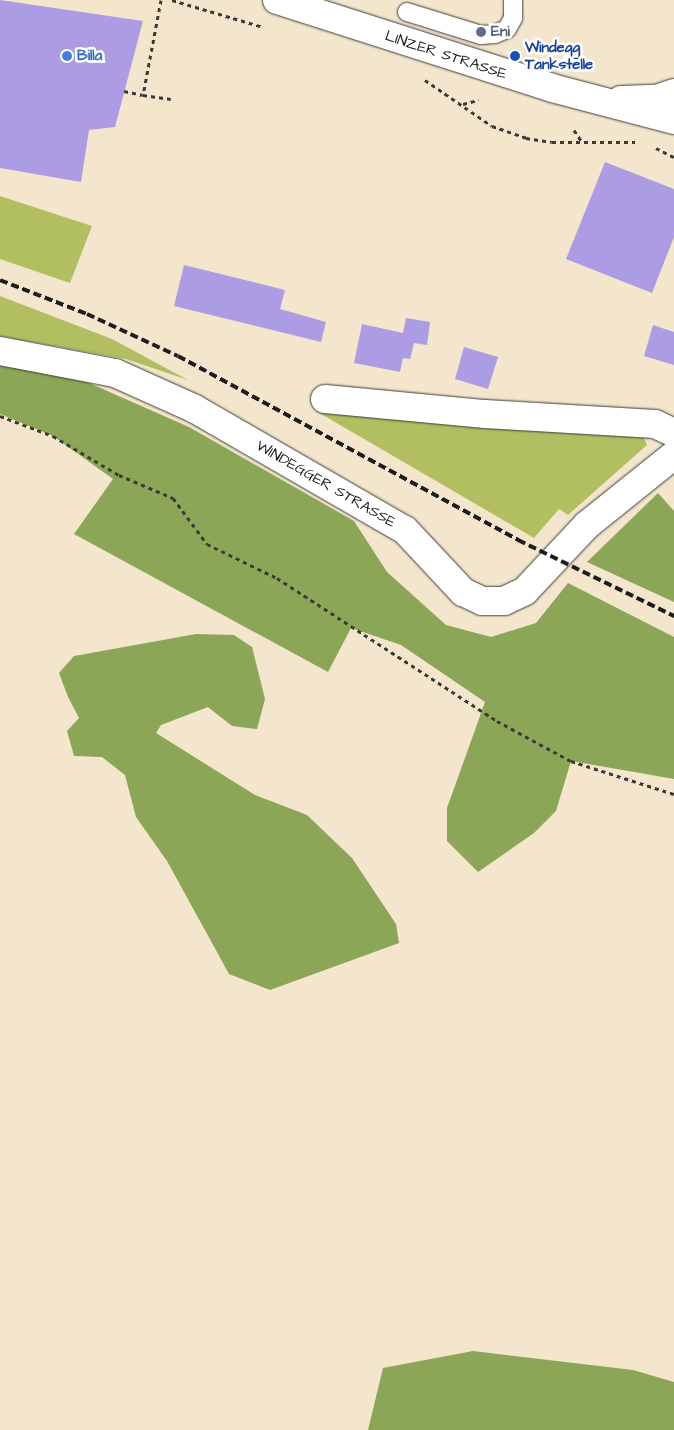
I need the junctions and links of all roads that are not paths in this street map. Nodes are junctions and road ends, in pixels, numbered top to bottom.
1 (277, 0) edge
2 (513, 0) edge
3 (404, 6) edge
4 (398, 39) junction
5 (674, 93) edge
6 (598, 101) junction
7 (674, 120) edge
8 (0, 351) edge
9 (325, 399) dead end
10 (674, 433) edge
11 (674, 455) edge

1 - 4 street, LINZER STRASSE
2 - 3 lane
3 - 4 lane
4 - 6 street, LINZER STRASSE
5 - 6 street
6 - 7 street, LINZER STRASSE
8 - 11 street, WINDEGGER STRASSE
9 - 10 street

